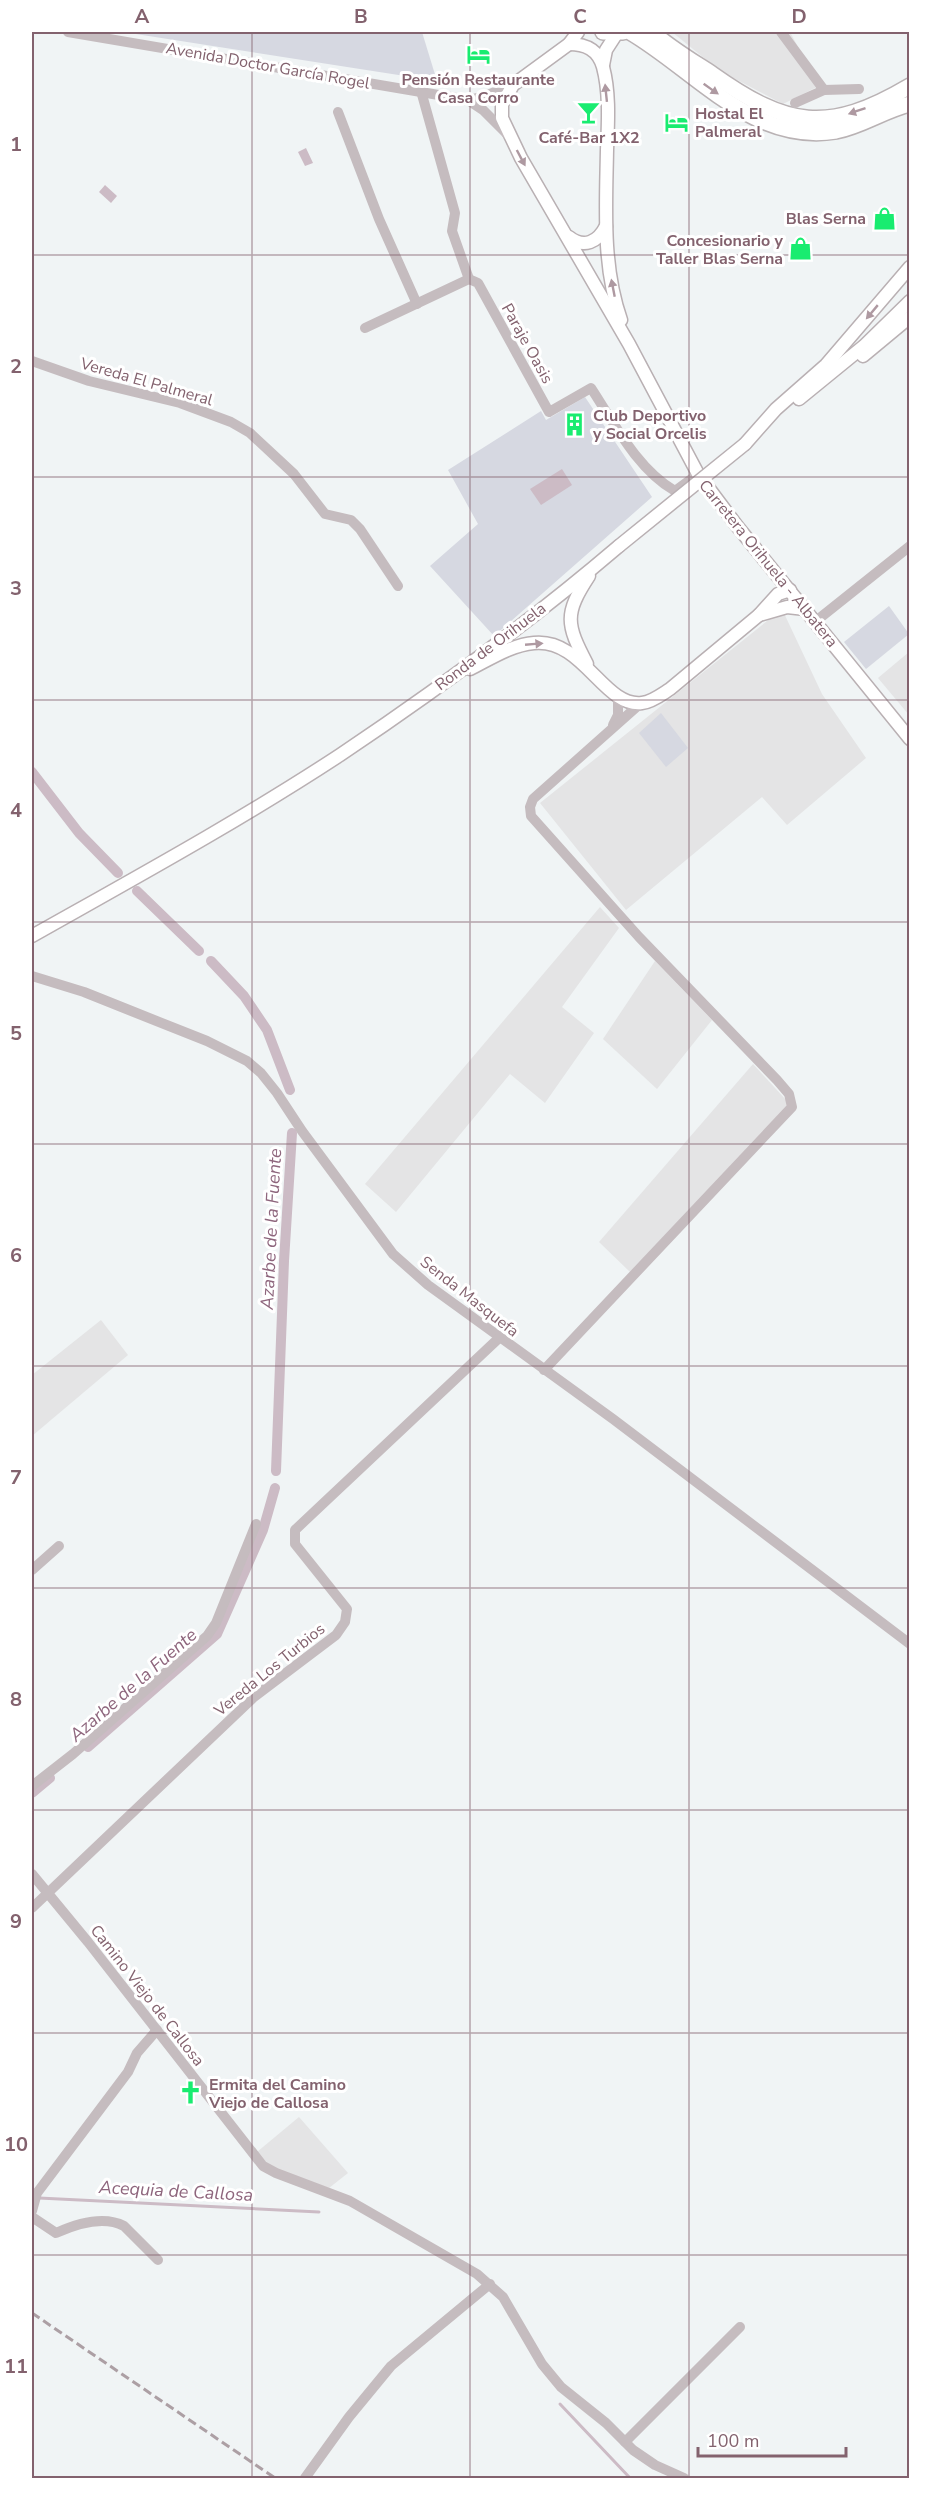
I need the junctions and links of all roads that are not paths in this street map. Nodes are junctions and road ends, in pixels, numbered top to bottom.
1 (68, 32) edge
2 (578, 32) edge
3 (618, 32) edge
4 (652, 32) edge
5 (782, 32) edge
6 (569, 44) junction
7 (603, 66) junction
8 (513, 85) junction
9 (909, 86) edge
10 (859, 89) dead end
11 (824, 90) junction
12 (421, 91) junction
13 (468, 100) junction
14 (795, 103) dead end
15 (909, 104) edge
16 (338, 112) dead end
17 (512, 138) junction
18 (606, 226) junction
19 (568, 236) junction
20 (909, 267) edge
21 (469, 279) junction
22 (909, 301) edge
23 (417, 304) junction
24 (909, 316) edge
25 (365, 328) dead end
26 (629, 344) junction
27 (32, 361) edge
28 (814, 388) junction
29 (745, 444) junction
30 (698, 474) junction
31 (909, 546) edge
32 (765, 560) junction
33 (594, 567) junction
34 (398, 586) dead end
35 (790, 590) junction
36 (806, 609) junction
37 (759, 615) junction
38 (816, 621) junction
39 (591, 670) junction
40 (442, 682) junction
41 (618, 697) junction
42 (641, 703) junction
43 (611, 731) junction
44 (909, 739) edge
45 (32, 936) edge
46 (32, 976) edge
47 (499, 1338) junction
48 (544, 1370) junction
49 (256, 1524) dead end
50 (59, 1546) dead end
51 (32, 1570) edge
52 (909, 1644) edge
53 (32, 1786) edge
54 (32, 1874) edge
55 (46, 1892) junction
56 (32, 1908) edge
57 (157, 2030) junction
58 (35, 2203) edge
59 (32, 2217) edge
60 (158, 2260) dead end
61 (490, 2284) junction
62 (740, 2327) dead end
63 (625, 2442) junction
64 (305, 2478) edge
65 (684, 2478) edge

1 - 12 street, Avenida Doctor García Rogel
2 - 6 main road, Avenida Doctor García Rogel
3 - 7 main road
3 -> 15 highway
9 -> 4 highway
5 - 11 street
6 - 7 main road
6 - 8 main road, Avenida Doctor García Rogel
18 -> 7 main road
8 - 13 street, Avenida Doctor García Rogel
8 - 17 main road, Avenida Doctor García Rogel
10 - 11 street
11 - 14 street
12 - 13 street, Avenida Doctor García Rogel
12 - 21 street, Paraje Oasis
13 - 17 street, Avenida Doctor García Rogel
16 - 23 street
17 -> 19 main road
18 - 19 main road
26 -> 18 main road
19 - 26 main road
20 -> 29 main road
21 - 23 street
21 - 30 street, Paraje Oasis
22 - 28 main road, Ronda de Orihuela
23 - 25 street
24 - 28 main road
26 - 30 main road, Carretera Orihuela - Albatera
27 - 34 street, Vereda El Palmeral
28 - 29 main road, Ronda de Orihuela
29 - 33 main road, Ronda de Orihuela, bridge
30 - 32 main road, Carretera Orihuela - Albatera
31 - 38 street
32 - 35 main road, Carretera Orihuela - Albatera
32 - 37 main road
33 - 39 main road
33 - 40 main road, Ronda de Orihuela
35 - 36 main road, Carretera Orihuela - Albatera
35 - 37 main road
36 - 37 main road
36 - 38 main road, Carretera Orihuela - Albatera
37 - 42 main road
38 - 44 main road, Carretera Orihuela - Albatera
40 -> 39 main road
39 - 41 main road
40 - 45 main road, Ronda de Orihuela
41 - 42 main road
41 - 43 street
42 - 43 street
43 - 48 street
46 - 47 street, Senda Masquefa
47 - 48 street, Senda Masquefa
47 - 55 street, Vereda Los Turbios
48 - 52 street, Senda Masquefa
49 - 53 street
50 - 51 street
54 - 55 street, Camino Viejo de Callosa
55 - 56 street, Vereda Los Turbios
55 - 57 street, Camino Viejo de Callosa
57 - 58 street
57 - 61 street, Camino Viejo de Callosa
59 - 60 street
61 - 63 street, Camino Viejo de Callosa
61 - 64 street
62 - 63 street
63 - 65 street, Camino Viejo de Callosa

